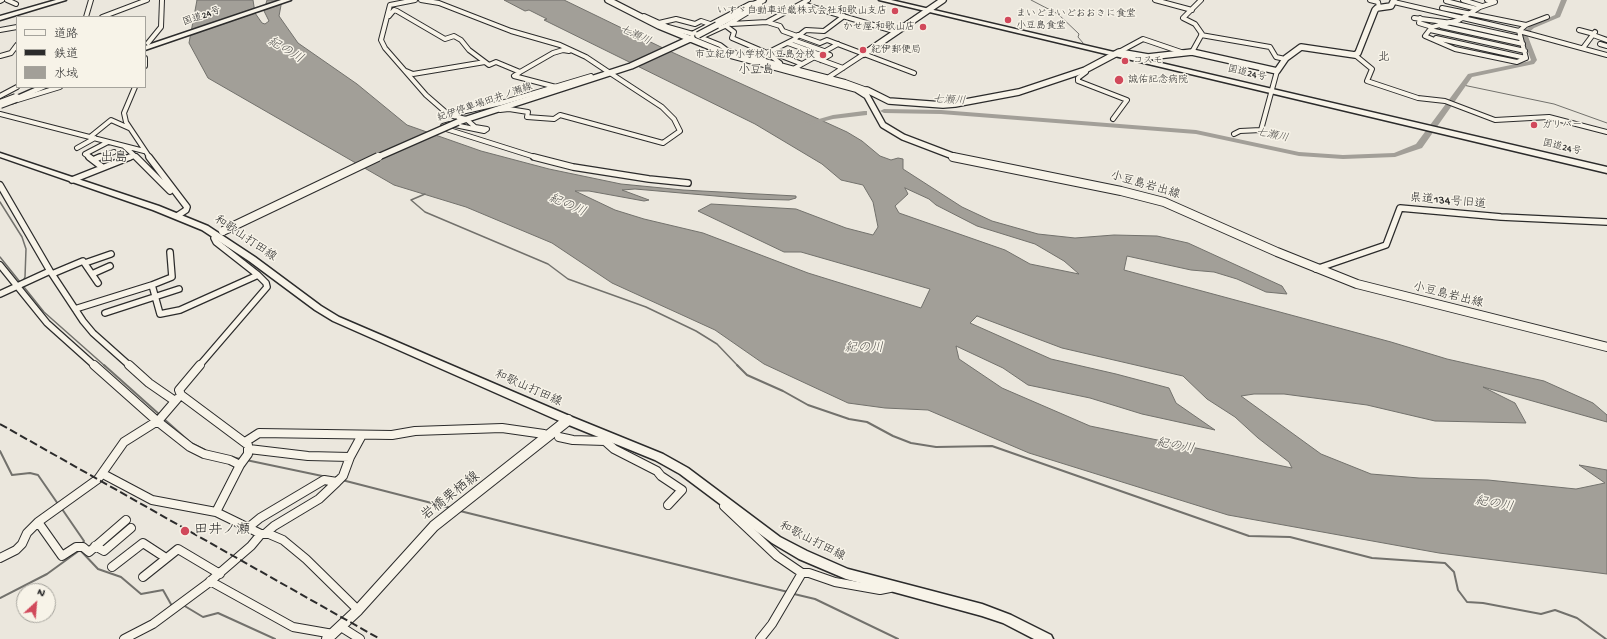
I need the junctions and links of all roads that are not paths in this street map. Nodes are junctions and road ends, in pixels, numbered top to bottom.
1 (7, 0) edge
2 (56, 0) edge
3 (63, 0) edge
4 (91, 0) edge
5 (147, 0) edge
6 (162, 0) edge
7 (282, 0) edge
8 (288, 0) edge
9 (415, 0) edge
10 (421, 0) edge
11 (608, 0) edge
12 (615, 0) edge
13 (808, 0) edge
14 (882, 0) edge
15 (891, 0) edge
16 (943, 0) edge
17 (1154, 0) edge
18 (1201, 0) edge
19 (1370, 0) edge
20 (1463, 0) edge
21 (1488, 0) edge
22 (761, 1) edge
23 (1394, 1) edge
24 (1447, 1) edge
25 (16, 4) dead end
26 (802, 4) junction
27 (1482, 6) junction
28 (1380, 7) junction
29 (1442, 8) junction
30 (1477, 9) junction
31 (928, 10) junction
32 (1192, 10) junction
33 (1440, 14) junction
34 (1471, 14) junction
35 (86, 16) edge
36 (105, 16) edge
37 (844, 16) junction
38 (1547, 17) dead end
39 (1, 18) edge
40 (387, 18) junction
41 (1414, 18) dead end
42 (1420, 18) junction
43 (1462, 19) junction
44 (1472, 20) junction
45 (767, 22) junction
46 (659, 23) junction
47 (1452, 23) junction
48 (716, 25) junction
49 (726, 25) junction
50 (1526, 25) junction
51 (1438, 26) junction
52 (16, 27) edge
53 (1471, 27) junction
54 (1431, 29) junction
55 (0, 30) edge
56 (1579, 30) dead end
57 (1519, 31) junction
58 (897, 32) junction
59 (1474, 34) junction
60 (1594, 34) junction
61 (798, 35) junction
62 (1201, 35) junction
63 (816, 36) dead end
64 (1426, 36) junction
65 (694, 37) junction
66 (1520, 38) junction
67 (811, 39) junction
68 (793, 40) junction
69 (1475, 40) junction
70 (1607, 40) edge
71 (788, 42) junction
72 (158, 43) junction
73 (820, 43) junction
74 (838, 44) junction
75 (1523, 44) junction
76 (1600, 44) dead end
77 (16, 46) edge
78 (1607, 46) edge
79 (146, 47) edge
80 (831, 47) junction
81 (1477, 47) junction
82 (1583, 48) junction
83 (823, 51) junction
84 (1525, 51) junction
85 (1192, 52) junction
86 (769, 53) junction
87 (1116, 53) junction
88 (1184, 53) junction
89 (818, 54) junction
90 (864, 54) junction
91 (1477, 54) junction
92 (1355, 55) junction
93 (1607, 55) edge
94 (0, 56) edge
95 (586, 57) junction
96 (813, 57) junction
97 (1526, 58) junction
98 (1285, 59) junction
99 (821, 60) junction
100 (485, 62) junction
101 (802, 64) junction
102 (790, 67) junction
103 (778, 68) junction
104 (795, 68) junction
105 (843, 68) junction
106 (403, 69) junction
107 (1085, 70) junction
108 (802, 71) junction
109 (1277, 71) junction
110 (520, 72) junction
111 (610, 72) junction
112 (914, 73) dead end
113 (413, 74) junction
114 (828, 77) junction
115 (556, 87) junction
116 (16, 88) edge
117 (26, 88) edge
118 (31, 88) edge
119 (37, 88) edge
120 (41, 88) edge
121 (55, 88) edge
122 (135, 88) edge
123 (1273, 90) junction
124 (865, 91) junction
125 (538, 94) junction
126 (426, 95) junction
127 (5, 99) edge
128 (490, 113) dead end
129 (0, 114) edge
130 (449, 115) junction
131 (466, 119) junction
132 (1113, 119) dead end
133 (129, 128) junction
134 (1607, 132) edge
135 (1234, 134) dead end
136 (90, 137) junction
137 (95, 138) junction
138 (108, 142) junction
139 (122, 145) junction
140 (76, 148) dead end
141 (144, 151) junction
142 (114, 152) dead end
143 (0, 155) edge
144 (134, 156) junction
145 (93, 160) junction
146 (102, 167) junction
147 (1607, 168) edge
148 (72, 180) junction
149 (688, 183) dead end
150 (0, 185) edge
151 (179, 197) junction
152 (177, 216) junction
153 (1607, 222) edge
154 (219, 233) junction
155 (170, 252) dead end
156 (111, 254) dead end
157 (85, 263) junction
158 (0, 265) edge
159 (110, 266) dead end
160 (1316, 269) junction
161 (51, 272) junction
162 (92, 274) junction
163 (258, 275) junction
164 (98, 283) dead end
165 (152, 285) junction
166 (16, 287) junction
167 (179, 289) dead end
168 (0, 294) edge
169 (155, 297) junction
170 (75, 309) junction
171 (105, 313) dead end
172 (1607, 347) edge
173 (181, 395) junction
174 (175, 401) junction
175 (160, 418) junction
176 (568, 420) junction
177 (544, 434) dead end
178 (362, 435) junction
179 (559, 437) dead end
180 (607, 439) junction
181 (245, 442) junction
182 (248, 451) junction
183 (350, 457) junction
184 (240, 464) junction
185 (103, 474) junction
186 (337, 482) junction
187 (725, 502) junction
188 (668, 505) dead end
189 (216, 512) junction
190 (126, 520) dead end
191 (38, 522) junction
192 (249, 527) junction
193 (131, 528) dead end
194 (264, 534) junction
195 (95, 546) junction
196 (0, 558) edge
197 (166, 558) junction
198 (112, 567) dead end
199 (802, 573) junction
200 (220, 574) junction
201 (143, 577) dead end
202 (210, 581) junction
203 (892, 587) junction
204 (358, 610) junction
205 (334, 633) edge
206 (128, 638) edge
207 (360, 639) edge
208 (760, 639) edge
209 (1047, 639) edge

1 - 25 street
2 - 39 highway
3 - 39 highway
4 - 35 street
5 - 36 street
6 - 79 street
7 - 72 highway, 国道24号
8 - 72 highway, 国道24号
9 - 40 street
10 - 95 street
11 - 65 main road
12 - 46 street
13 - 26 street
14 - 31 highway, 国道24号
15 - 31 highway, 国道24号
16 - 31 main road
17 - 32 street
18 - 32 street
19 - 28 street
20 - 27 street
21 - 27 street
22 - 48 main road, 紀伊停車場田井ノ瀬線
22 - 49 street
23 - 28 main road
23 - 33 street
24 - 29 street
24 - 30 street
26 - 37 street
26 - 45 street
27 - 30 street
28 - 92 main road
29 - 33 street
29 - 34 street
30 - 34 street
31 - 58 main road
31 - 87 highway, 国道24号
32 - 62 street
33 - 43 street
34 - 43 street
34 - 50 street
37 - 58 street
37 - 61 street
38 - 50 street
40 - 100 street
40 - 106 street
41 - 42 street
42 - 47 street
42 - 54 street
43 - 44 street
43 - 47 street
44 - 53 street
44 - 57 street
45 - 49 street
45 - 61 street
46 - 48 street
46 - 65 street
47 - 51 street
47 - 53 street
48 - 49 street
48 - 65 main road, 紀伊停車場田井ノ瀬線, bridge
49 - 86 street
50 - 57 street
51 - 54 street
51 - 59 street
52 - 55 street
53 - 59 street
53 - 66 street
54 - 64 street
54 - 69 street
56 - 60 street
57 - 66 street
57 - 82 street
58 - 90 main road
59 - 69 street
59 - 75 street
60 - 70 street
60 - 82 street
61 - 67 street
61 - 68 street
62 - 85 street
62 - 98 street
63 - 67 street
64 - 81 street
64 - 91 street
65 - 102 street
65 - 103 main road
65 - 111 main road, 紀伊停車場田井ノ瀬線
66 - 75 street
67 - 73 street
68 - 71 street
68 - 83 street
69 - 81 street
69 - 84 street
71 - 86 street
71 - 89 street
72 - 79 highway, 国道24号
73 - 74 street
73 - 80 street
74 - 80 street
74 - 90 street
75 - 84 street
76 - 78 street
77 - 94 street
80 - 83 street
81 - 91 street
81 - 97 street
82 - 93 street
83 - 89 street
83 - 99 street
84 - 97 street
85 - 88 main road
85 - 109 main road
86 - 101 street
86 - 102 street
87 - 88 main road
87 - 88 street
87 - 107 main road
87 - 123 highway, 国道24号
89 - 96 street
90 - 105 street
90 - 112 street
91 - 97 street
92 - 98 main road
92 - 134 street
95 - 110 street
95 - 111 street
96 - 99 street
96 - 101 street
98 - 109 main road
99 - 105 street
100 - 110 street
100 - 113 street
101 - 104 street
102 - 104 street
103 - 108 street
103 - 124 main road
104 - 108 street
105 - 114 street
106 - 113 street
106 - 126 street
107 - 124 main road
107 - 132 street
108 - 114 street
109 - 123 street
110 - 115 street
111 - 115 street
111 - 125 main road, 紀伊停車場田井ノ瀬線
111 - 128 street
113 - 126 street
114 - 124 street
115 - 125 street
116 - 127 street
117 - 127 highway
118 - 127 highway
119 - 127 highway
120 - 127 highway
121 - 127 street
122 - 133 street
123 - 135 street
123 - 147 highway, 国道24号
124 - 160 main road, 小豆島岩出線
125 - 130 street
125 - 131 main road, 紀伊停車場田井ノ瀬線
126 - 130 street
129 - 136 street
130 - 131 street
131 - 149 street
131 - 154 main road, 紀伊停車場田井ノ瀬線, bridge
133 - 136 street
133 - 141 street
136 - 137 street
137 - 138 street
137 - 140 street
138 - 139 street
138 - 145 street
139 - 141 street
139 - 144 street
141 - 151 street
142 - 145 street
143 - 148 main road, 和歌山打田線
144 - 146 street
144 - 151 street
145 - 146 street
146 - 148 street
148 - 152 main road, 和歌山打田線
150 - 161 street
151 - 152 street
152 - 154 main road, 和歌山打田線
153 - 160 street, 県道134号旧道
154 - 163 street
154 - 176 main road, 和歌山打田線
155 - 165 street
156 - 157 street
157 - 161 street
157 - 162 street
158 - 166 street
159 - 162 street
160 - 172 main road, 小豆島岩出線
161 - 166 street
161 - 170 street
162 - 164 street
163 - 169 street
163 - 173 street
165 - 169 street
165 - 170 street
166 - 168 street
166 - 175 street
167 - 169 street
169 - 171 street
170 - 174 street
173 - 174 street
173 - 181 street
174 - 175 street
175 - 184 street
175 - 185 street
176 - 180 main road, 和歌山打田線
176 - 204 main road, 岩橋栗栖線
177 - 178 street
178 - 181 street
178 - 183 street
179 - 180 street
180 - 187 main road, 和歌山打田線
180 - 188 street
181 - 182 street
182 - 183 street
182 - 184 street
183 - 186 street
184 - 189 street
185 - 189 street
185 - 191 street
186 - 192 street
186 - 194 street
187 - 199 street
187 - 203 main road, 和歌山打田線
189 - 192 street
190 - 195 street
191 - 195 street
191 - 196 street
192 - 194 street
193 - 195 street
194 - 200 street
194 - 204 street
197 - 198 street
197 - 200 street
197 - 201 street
199 - 203 street
199 - 208 street
200 - 202 street
202 - 205 street
202 - 206 street
203 - 209 main road, 和歌山打田線
204 - 205 main road, 岩橋栗栖線
205 - 207 street

